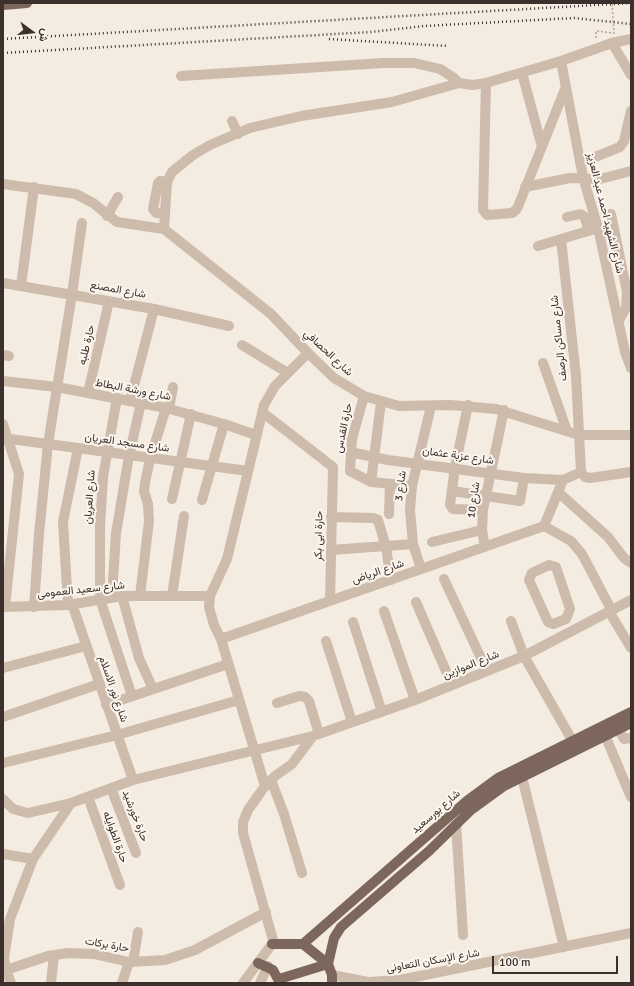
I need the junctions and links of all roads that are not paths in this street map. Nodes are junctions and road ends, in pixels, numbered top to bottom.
1 (27, 3) edge
2 (10, 4) edge
3 (613, 38) junction
4 (631, 39) edge
5 (561, 61) junction
6 (522, 73) junction
7 (631, 75) edge
8 (181, 76) dead end
9 (459, 83) junction
10 (486, 83) junction
11 (565, 89) junction
12 (631, 111) edge
13 (232, 121) dead end
14 (238, 134) junction
15 (542, 147) junction
16 (580, 163) junction
17 (631, 171) edge
18 (583, 177) junction
19 (3, 184) edge
20 (34, 187) junction
21 (525, 187) junction
22 (118, 197) dead end
23 (611, 214) dead end
24 (108, 216) junction
25 (567, 217) dead end
26 (82, 223) dead end
27 (164, 229) junction
28 (594, 230) junction
29 (561, 239) junction
30 (538, 246) dead end
31 (628, 278) edge
32 (3, 283) edge
33 (20, 286) junction
34 (72, 294) junction
35 (109, 301) junction
36 (154, 309) junction
37 (618, 322) junction
38 (229, 326) dead end
39 (242, 345) dead end
40 (308, 353) junction
41 (543, 363) dead end
42 (631, 368) edge
43 (288, 373) junction
44 (3, 381) edge
45 (57, 387) junction
46 (173, 387) dead end
47 (88, 393) junction
48 (364, 396) junction
49 (117, 398) junction
50 (130, 401) junction
51 (381, 402) junction
52 (141, 403) junction
53 (468, 405) junction
54 (431, 406) junction
55 (167, 408) junction
56 (504, 410) junction
57 (262, 412) junction
58 (191, 414) junction
59 (3, 424) edge
60 (224, 424) junction
61 (567, 431) junction
62 (256, 435) junction
63 (579, 435) junction
64 (631, 435) edge
65 (6, 438) edge
66 (48, 444) junction
67 (78, 448) junction
68 (106, 452) junction
69 (350, 452) junction
70 (129, 456) junction
71 (373, 458) junction
72 (150, 459) junction
73 (180, 463) junction
74 (417, 463) junction
75 (211, 467) junction
76 (455, 467) junction
77 (248, 471) junction
78 (490, 472) junction
79 (581, 472) junction
80 (631, 472) edge
81 (524, 478) junction
82 (563, 480) junction
83 (371, 482) junction
84 (390, 484) junction
85 (412, 486) junction
86 (452, 491) junction
87 (558, 492) junction
88 (485, 496) junction
89 (172, 499) dead end
90 (202, 500) dead end
91 (483, 510) junction
92 (389, 514) dead end
93 (184, 516) dead end
94 (331, 517) junction
95 (544, 526) junction
96 (482, 530) junction
97 (432, 542) dead end
98 (413, 544) junction
99 (386, 547) junction
100 (485, 547) junction
101 (331, 550) junction
102 (631, 563) edge
103 (421, 569) junction
104 (444, 579) dead end
105 (392, 580) junction
106 (117, 596) junction
107 (140, 596) junction
108 (172, 596) junction
109 (210, 596) junction
110 (100, 599) junction
111 (631, 600) edge
112 (330, 601) junction
113 (416, 602) dead end
114 (70, 605) junction
115 (4, 607) edge
116 (34, 607) junction
117 (384, 611) dead end
118 (611, 612) junction
119 (511, 620) dead end
120 (353, 622) dead end
121 (557, 622) junction
122 (564, 637) junction
123 (221, 639) junction
124 (326, 641) dead end
125 (86, 646) junction
126 (631, 648) edge
127 (524, 656) junction
128 (228, 664) junction
129 (3, 668) edge
130 (487, 671) junction
131 (99, 684) junction
132 (452, 685) junction
133 (152, 689) junction
134 (132, 696) junction
135 (239, 700) junction
136 (415, 700) junction
137 (277, 703) dead end
138 (106, 705) junction
139 (382, 712) junction
140 (631, 712) edge
141 (3, 717) edge
142 (352, 722) junction
143 (631, 723) edge
144 (618, 729) junction
145 (116, 735) junction
146 (316, 735) junction
147 (605, 736) junction
148 (631, 738) edge
149 (572, 740) junction
150 (253, 750) junction
151 (3, 763) edge
152 (522, 777) junction
153 (133, 780) junction
154 (268, 783) junction
155 (111, 788) junction
156 (88, 797) junction
157 (631, 797) edge
158 (3, 799) edge
159 (72, 803) junction
160 (456, 824) junction
161 (136, 853) dead end
162 (3, 854) edge
163 (32, 859) junction
164 (302, 873) dead end
165 (120, 885) dead end
166 (266, 912) junction
167 (138, 932) dead end
168 (631, 933) edge
169 (463, 935) dead end
170 (272, 944) junction
171 (303, 944) junction
172 (564, 947) junction
173 (54, 955) junction
174 (131, 962) junction
175 (258, 963) junction
176 (328, 964) junction
177 (268, 966) junction
178 (5, 971) edge
179 (332, 979) edge
180 (435, 979) edge
181 (280, 981) edge
182 (368, 982) edge
183 (400, 982) edge
184 (11, 983) edge
185 (51, 983) edge
186 (122, 983) edge
187 (243, 983) edge
188 (260, 983) edge

1 - 2 main road
3 - 4 street
3 - 5 street
3 - 7 street
5 - 6 street
5 - 11 street, شارع الشهيد احمد عبد العزيز
6 - 10 street
6 - 15 street
8 - 9 street
9 - 10 street
9 - 14 street
10 - 21 street
11 - 15 street
11 - 16 street, شارع الشهيد احمد عبد العزيز
12 - 16 street
13 - 14 street
14 - 27 street
15 - 21 street
16 - 18 street, شارع الشهيد احمد عبد العزيز
17 - 18 street
18 - 21 street
18 - 28 street, شارع الشهيد احمد عبد العزيز
19 - 20 street
20 - 24 street
20 - 33 street
22 - 24 street
23 - 31 street
24 - 27 street
25 - 28 street
26 - 34 street
27 - 40 street, شارع الحصافي
28 - 29 street
28 - 37 street, شارع الشهيد احمد عبد العزيز
29 - 30 street
29 - 63 street, شارع مساكن الرصف
31 - 37 street
32 - 33 street, شارع المصنع
33 - 34 street, شارع المصنع
34 - 35 street, شارع المصنع
34 - 45 street
35 - 36 street, شارع المصنع
35 - 47 street, حارة طلبه
36 - 38 street, شارع المصنع
36 - 50 street
37 - 42 street, شارع الشهيد احمد عبد العزيز
39 - 43 street
40 - 43 street
40 - 48 street, شارع الحصافي
41 - 61 street
43 - 57 street
44 - 45 street, شارع ورشة البطاط
45 - 47 street, شارع ورشة البطاط
45 - 66 street
46 - 55 street
47 - 49 street, شارع ورشة البطاط
48 - 51 street, شارع الحصافي
48 - 69 street, حارة القدس
49 - 50 street, شارع ورشة البطاط
49 - 68 street, شارع العريان
50 - 52 street, شارع ورشة البطاط
51 - 54 street, شارع الحصافي
51 - 71 street
52 - 55 street, شارع ورشة البطاط
52 - 70 street
53 - 54 street, شارع الحصافي
53 - 56 street, شارع الحصافي
53 - 76 street
54 - 74 street, شارع 3
55 - 58 street, شارع ورشة البطاط
55 - 72 street
56 - 61 street, شارع الحصافي
56 - 78 street, شارع 10
57 - 62 street
57 - 94 street, حارة ابى بكر
58 - 60 street, شارع ورشة البطاط
58 - 73 street
59 - 65 street
60 - 62 street, شارع ورشة البطاط
60 - 75 street
61 - 63 street, شارع الحصافي
62 - 77 street
63 - 64 street, شارع الحصافي
63 - 79 street, شارع مساكن الرصف
65 - 66 street, شارع مسجد العريان
65 - 115 street
66 - 67 street, شارع مسجد العريان
66 - 116 street
67 - 68 street, شارع مسجد العريان
67 - 114 street, شارع نور الاسلام
68 - 70 street, شارع مسجد العريان
68 - 110 street, شارع العريان
69 - 71 street, شارع عزبة عثمان
69 - 83 street, حارة القدس
70 - 72 street, شارع مسجد العريان
70 - 106 street
71 - 74 street, شارع عزبة عثمان
71 - 83 street
72 - 73 street, شارع مسجد العريان
72 - 107 street
73 - 75 street, شارع مسجد العريان
73 - 89 street
74 - 76 street, شارع عزبة عثمان
74 - 85 street, شارع 3
75 - 77 street, شارع مسجد العريان
75 - 90 street
76 - 78 street, شارع عزبة عثمان
76 - 86 street
77 - 109 street
78 - 81 street, شارع عزبة عثمان
78 - 88 street, شارع 10
79 - 80 street
79 - 82 street
81 - 82 street, شارع عزبة عثمان
81 - 88 street
82 - 87 street
83 - 84 street, حارة القدس
84 - 85 street, حارة القدس
84 - 92 street
85 - 98 street, شارع 3
86 - 88 street
86 - 91 street
87 - 95 street
87 - 102 street
88 - 91 street, شارع 10
91 - 96 street, شارع 10
93 - 108 street
94 - 99 street
94 - 101 street, حارة ابى بكر
95 - 100 street, شارع الرياض
95 - 118 street
96 - 97 street
96 - 100 street, شارع 10
98 - 99 street
98 - 103 street, شارع 3
99 - 101 street
99 - 105 street
100 - 103 street, شارع الرياض
101 - 112 street, حارة ابى بكر
103 - 105 street, شارع الرياض
104 - 130 street
105 - 112 street, شارع الرياض
106 - 107 street, شارع سعيد العمومى
106 - 110 street, شارع سعيد العمومى
106 - 133 street
107 - 108 street, شارع سعيد العمومى
108 - 109 street, شارع سعيد العمومى
109 - 123 street
110 - 114 street, شارع سعيد العمومى
110 - 134 street, شارع العريان
111 - 118 street, شارع الموازين
112 - 123 street, شارع الرياض
113 - 132 street
114 - 116 street, شارع سعيد العمومى
114 - 125 street, شارع نور الاسلام
115 - 116 street, شارع سعيد العمومى
117 - 136 street
118 - 122 street, شارع الموازين
118 - 126 street
119 - 127 street
120 - 139 street
121 - 121 street
121 - 122 street
122 - 127 street, شارع الموازين
123 - 128 street
124 - 142 street
125 - 129 street
125 - 131 street, شارع نور الاسلام
127 - 130 street, شارع الموازين
127 - 149 street
128 - 133 street
128 - 135 street
130 - 132 street, شارع الموازين
131 - 138 street, شارع نور الاسلام
131 - 141 street
132 - 136 street, شارع الموازين
133 - 134 street
134 - 138 street
135 - 145 street
135 - 150 street
136 - 139 street, شارع الموازين
137 - 146 street
138 - 145 street, شارع نور الاسلام
139 - 142 street, شارع الموازين
140 - 149 main road, شارع بورسعيد
142 - 146 street, شارع الموازين
143 - 144 main road, شارع بورسعيد
144 - 147 main road, شارع بورسعيد
144 - 148 street
145 - 151 street
145 - 153 street, شارع نور الاسلام
146 - 150 street, شارع الموازين
146 - 154 street
147 - 152 main road, شارع بورسعيد
147 - 157 street
149 - 171 main road, شارع بورسعيد
150 - 153 street, شارع الموازين
150 - 154 street
152 - 160 main road, شارع بورسعيد
152 - 172 street
153 - 155 street, شارع الموازين
154 - 164 street
154 - 166 street
155 - 156 street, شارع الموازين
155 - 161 street, حارة خورشيد
156 - 159 street, شارع الموازين
156 - 165 street, حارة الطوايله
158 - 159 street, شارع الموازين
159 - 163 street
160 - 169 street
160 - 176 main road, شارع بورسعيد
162 - 163 street
163 - 178 street
166 - 170 street
166 - 174 street, حارة بركات
167 - 174 street
168 - 172 street, شارع الإسكان التعاونى
170 - 171 main road
170 - 175 street
171 - 176 main road
172 - 180 street, شارع الإسكان التعاونى
173 - 174 street, حارة بركات
173 - 178 street, حارة بركات
173 - 185 street
174 - 186 street
175 - 177 main road
175 - 187 street
176 - 179 main road
176 - 181 main road
177 - 181 main road
177 - 188 street
178 - 184 street
179 - 182 street, شارع الإسكان التعاونى
180 - 183 street, شارع الإسكان التعاونى
182 - 183 street, شارع الإسكان التعاونى

